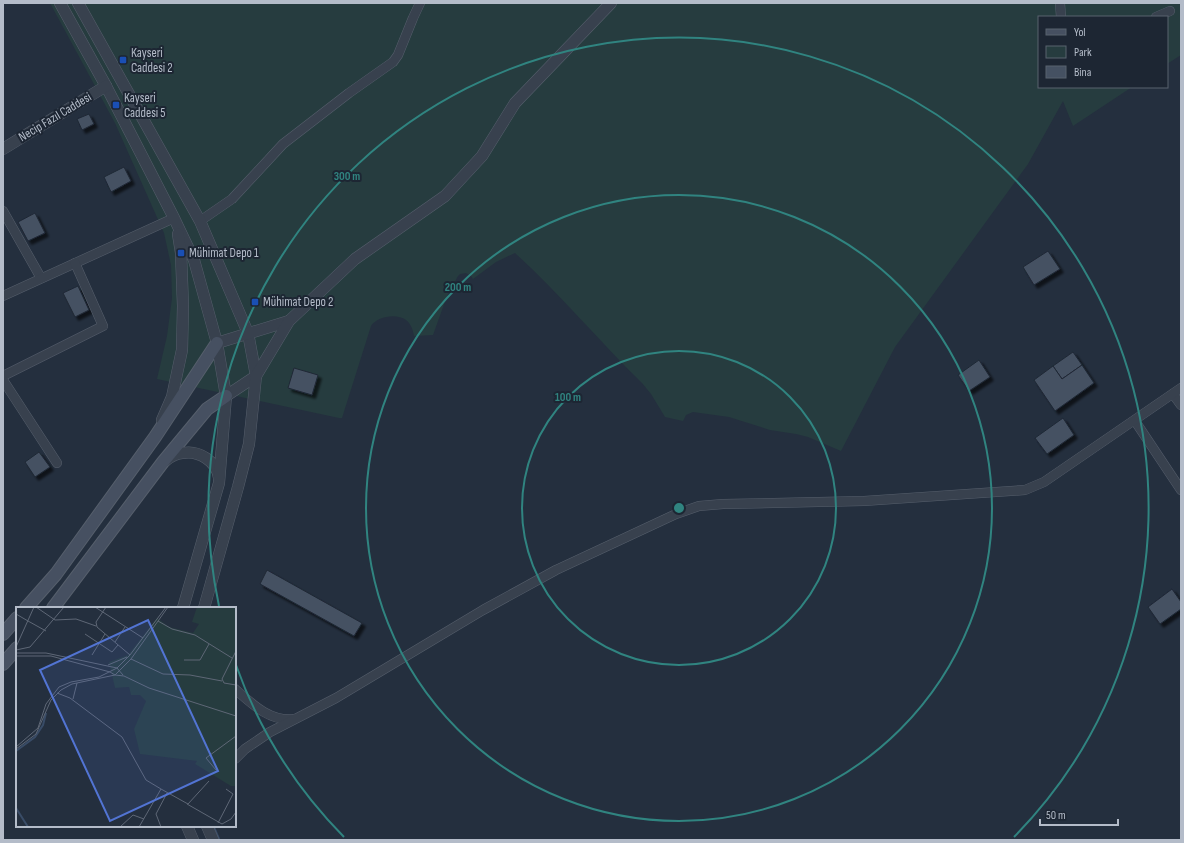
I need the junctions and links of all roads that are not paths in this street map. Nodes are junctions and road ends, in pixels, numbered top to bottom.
1 (60, 3) edge
2 (78, 3) edge
3 (420, 3) edge
4 (611, 3) edge
5 (1060, 3) edge
6 (1170, 11) dead end
7 (1062, 16) edge
8 (1158, 16) edge
9 (106, 86) junction
10 (3, 148) edge
11 (3, 212) edge
12 (174, 218) junction
13 (200, 221) junction
14 (75, 263) junction
15 (40, 278) junction
16 (3, 296) edge
17 (289, 320) junction
18 (248, 333) junction
19 (218, 343) junction
20 (3, 376) edge
21 (256, 376) junction
22 (3, 380) edge
23 (1181, 388) edge
24 (1173, 394) junction
25 (226, 396) junction
26 (1181, 405) edge
27 (1135, 421) junction
28 (155, 437) junction
29 (163, 462) junction
30 (57, 463) dead end
31 (219, 483) junction
32 (1181, 490) edge
33 (27, 607) edge
34 (54, 607) edge
35 (183, 607) edge
36 (204, 607) edge
37 (16, 619) edge
38 (3, 634) edge
39 (16, 649) edge
40 (3, 664) edge
41 (236, 690) edge
42 (299, 718) junction
43 (236, 758) edge
44 (187, 827) edge
45 (207, 827) edge
46 (193, 840) edge
47 (213, 840) edge

1 - 9 street
2 - 13 street
3 - 13 street
4 - 17 street
5 - 7 street
6 - 8 street
9 - 10 street, Necip Fazıl Caddesi
9 - 12 street
11 - 15 street
12 - 14 street
12 - 19 street
12 - 28 street
13 - 18 street
14 - 15 street
14 - 20 street
15 - 16 street
17 - 18 street
17 - 21 street
18 - 19 street
18 - 21 street
19 - 25 street
19 - 28 main road
21 - 25 street
21 - 36 street
22 - 30 street
23 - 24 street
24 - 26 street
24 - 27 street
25 - 29 main road
25 - 31 street
27 - 32 street
27 - 42 street
28 - 33 main road
29 - 31 street
29 - 34 main road
31 - 35 street
37 - 38 main road
39 - 40 main road
41 - 42 street
42 - 43 street
44 - 46 street
45 - 47 street

